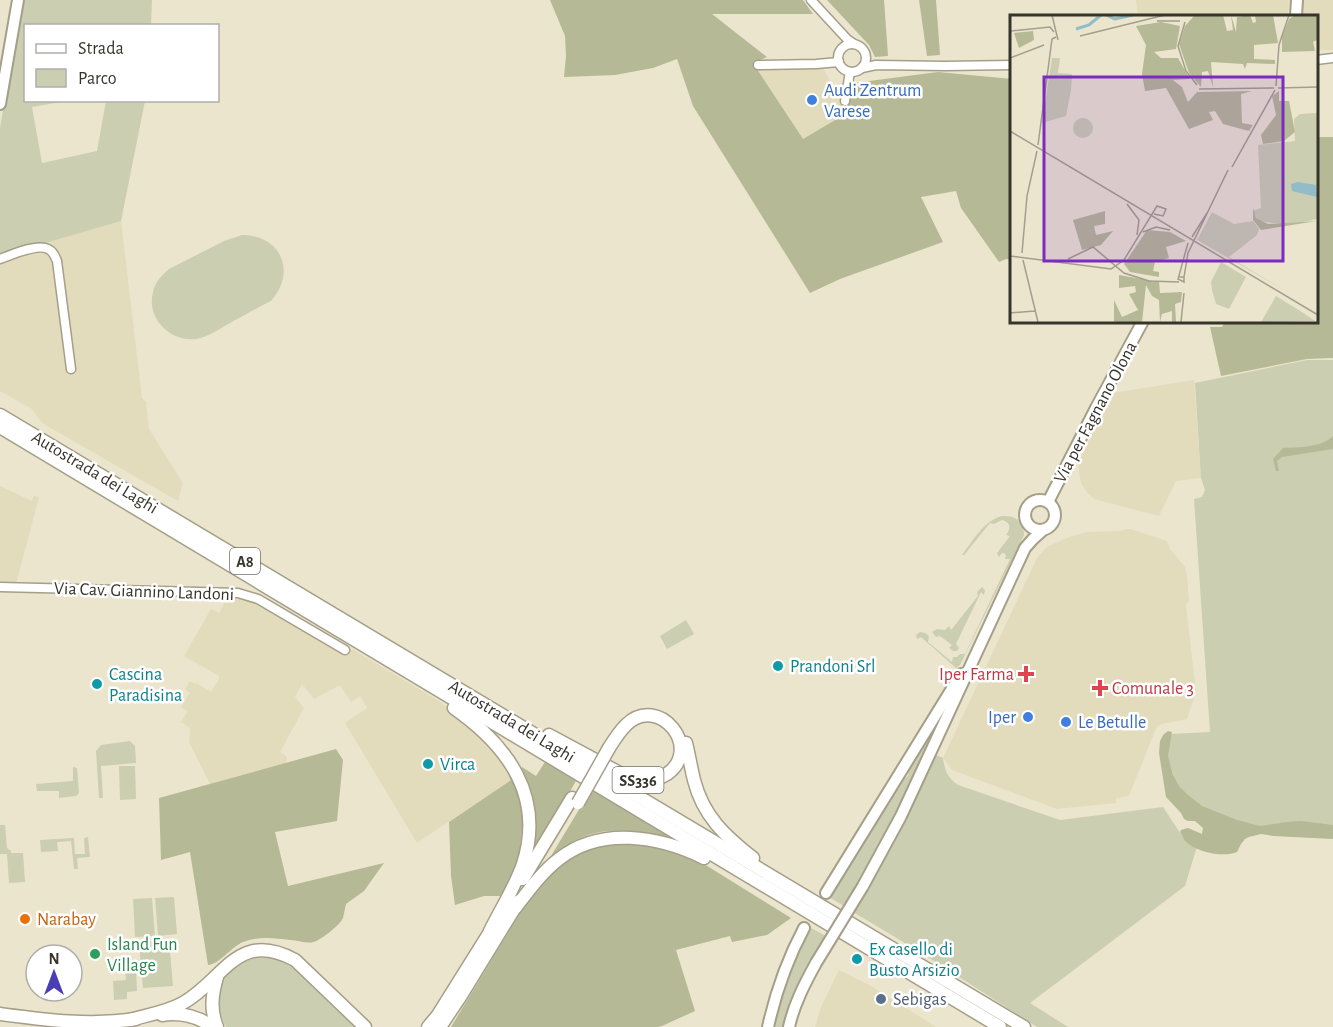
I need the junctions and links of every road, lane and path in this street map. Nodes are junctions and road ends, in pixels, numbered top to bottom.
1 (18, 0) edge
2 (811, 0) edge
3 (1297, 0) edge
4 (1296, 15) edge
5 (839, 30) junction
6 (854, 44) junction
7 (841, 50) junction
8 (866, 55) junction
9 (1333, 58) edge
10 (1318, 60) edge
11 (839, 62) junction
12 (758, 65) dead end
13 (883, 65) junction
14 (1010, 65) edge
15 (862, 68) junction
16 (850, 72) junction
17 (845, 101) dead end
18 (0, 104) edge
19 (0, 259) edge
20 (1142, 322) edge
21 (71, 369) dead end
22 (0, 415) edge
23 (0, 427) edge
24 (1048, 502) junction
25 (1027, 523) junction
26 (1043, 530) junction
27 (1025, 548) junction
28 (0, 587) edge
29 (980, 644) junction
30 (345, 650) dead end
31 (405, 670) junction
32 (490, 708) junction
33 (607, 747) junction
34 (575, 800) junction
35 (787, 893) junction
36 (825, 893) dead end
37 (516, 907) junction
38 (804, 927) dead end
39 (490, 931) junction
40 (218, 976) junction
41 (460, 997) junction
42 (0, 1007) edge
43 (0, 1014) edge
44 (130, 1020) junction
45 (0, 1021) edge
46 (90, 1023) junction
47 (36, 1027) edge
48 (215, 1027) edge
49 (365, 1027) edge
50 (428, 1027) edge
51 (440, 1027) edge
52 (448, 1027) edge
53 (768, 1027) edge
54 (789, 1027) edge
55 (1000, 1027) edge
56 (1024, 1027) edge

1 - 18 main road
2 - 5 street
3 - 4 main road
5 - 6 street
5 - 7 street
6 - 7 street
6 - 8 street
7 - 11 street
8 - 13 street
8 - 15 street
9 - 10 street
11 - 12 street
11 - 16 street
13 - 14 street
13 - 15 street
15 - 16 street
16 - 17 street
19 - 21 street
20 - 24 main road, Via per Fagnano Olona
22 - 32 highway, Autostrada dei Laghi / A8
23 - 31 highway, Autostrada dei Laghi / A8
24 - 25 main road, Via per Fagnano Olona
24 - 26 main road, Via per Fagnano Olona
25 - 26 main road
25 - 27 main road, Via per Fagnano Olona
26 - 27 main road, Via per Fagnano Olona
27 - 29 main road, Via per Fagnano Olona
28 - 30 street, Via Cav. Giannino Landoni
29 - 36 main road
29 - 54 main road, bridge
31 - 35 highway, Autostrada dei Laghi / A8
31 - 39 highway
32 - 33 highway, SS336
32 - 35 highway, Autostrada dei Laghi / A8
33 - 34 highway
33 - 35 highway
34 - 37 highway
34 - 39 highway
35 - 37 highway
35 - 55 highway, Autostrada dei Laghi / A8
35 - 56 highway, Autostrada dei Laghi / A8
37 - 41 highway
38 - 53 main road
39 - 50 highway
40 - 44 highway
40 - 48 highway
40 - 49 highway
41 - 51 highway
41 - 52 highway
42 - 46 highway
43 - 46 highway
44 - 46 highway
44 - 48 highway
45 - 47 highway

